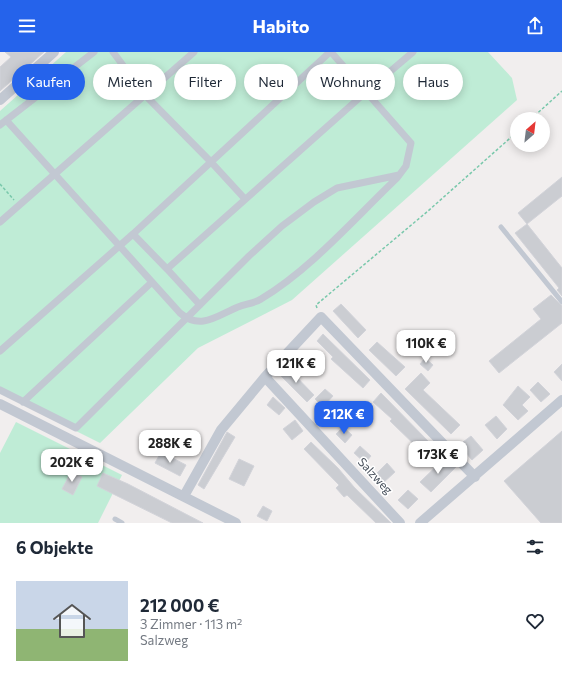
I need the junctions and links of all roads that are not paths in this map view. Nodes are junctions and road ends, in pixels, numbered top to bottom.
1 (54, 52) edge
2 (94, 52) edge
3 (113, 52) edge
4 (194, 52) edge
5 (330, 52) edge
6 (413, 52) edge
7 (122, 64) edge
8 (341, 64) edge
9 (395, 67) edge
10 (166, 77) edge
11 (0, 100) edge
12 (139, 100) edge
13 (150, 100) edge
14 (357, 100) edge
15 (373, 100) edge
16 (3, 122) edge
17 (211, 162) junction
18 (55, 174) junction
19 (399, 175) junction
20 (245, 199) junction
21 (0, 222) edge
22 (501, 226) dead end
23 (133, 234) junction
24 (119, 245) junction
25 (167, 269) junction
26 (152, 282) junction
27 (562, 302) edge
28 (200, 305) junction
29 (186, 319) junction
30 (0, 351) edge
31 (265, 377) junction
32 (0, 390) edge
33 (562, 400) edge
34 (23, 402) junction
35 (0, 404) edge
36 (475, 477) junction
37 (184, 496) junction
38 (115, 519) dead end
39 (230, 522) edge
40 (122, 523) edge
41 (400, 523) edge
42 (420, 523) edge

1 - 11 street
2 - 16 street
3 - 7 street
4 - 10 street
5 - 8 street
5 - 17 street
6 - 9 street
12 - 18 street
13 - 17 street
14 - 20 street
15 - 19 street
16 - 18 street
17 - 20 street
17 - 23 street
18 - 21 street
18 - 24 street
19 - 28 street
19 - 29 street
20 - 25 street
22 - 27 lane
23 - 24 street
23 - 25 street
24 - 26 street
24 - 30 street
25 - 28 street
26 - 29 street
26 - 34 street
28 - 29 street
29 - 34 street
31 - 36 street
31 - 37 street
31 - 41 street, Salzweg
32 - 34 street
33 - 36 street
35 - 37 street
36 - 42 street
37 - 39 street
38 - 40 lane

